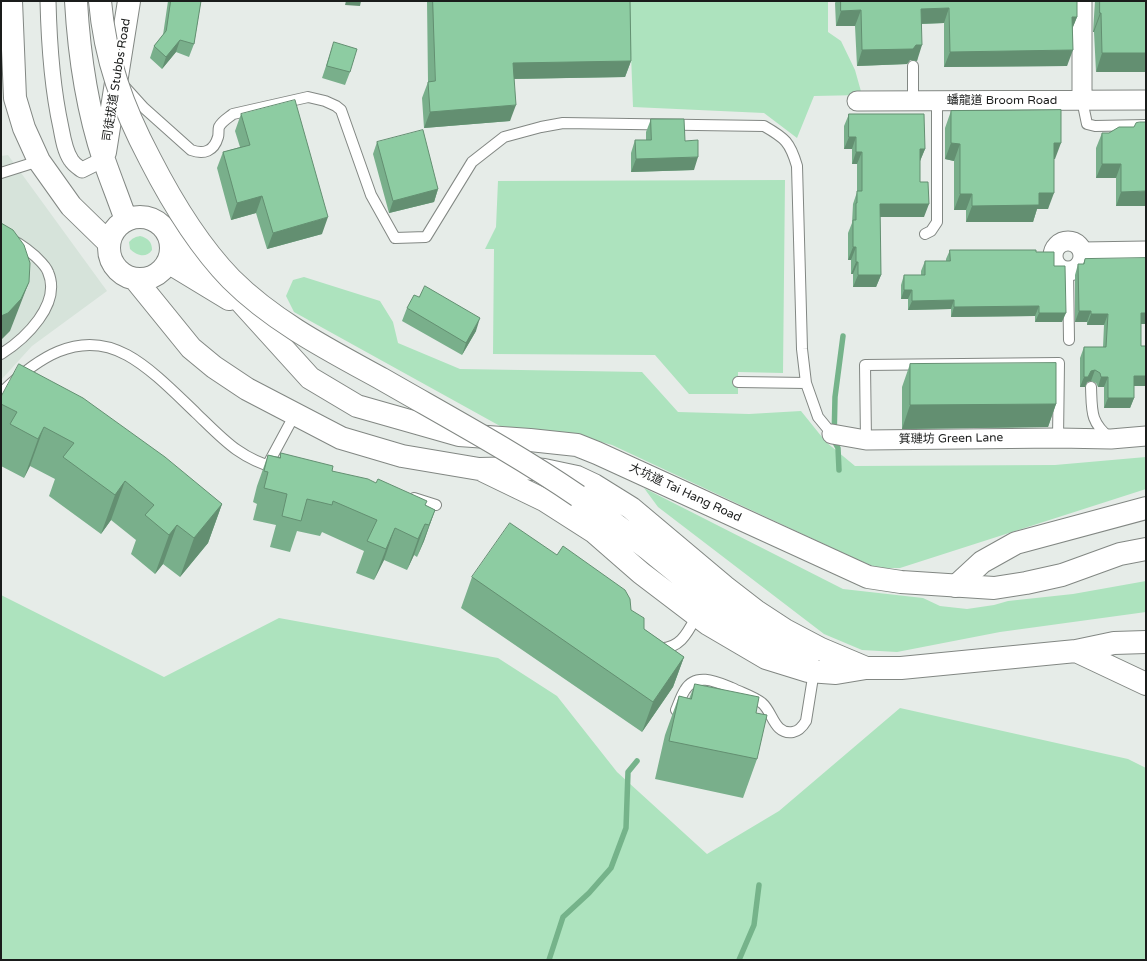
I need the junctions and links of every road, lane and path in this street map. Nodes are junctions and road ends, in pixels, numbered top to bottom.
1 (11, 1) edge
2 (48, 1) edge
3 (76, 1) edge
4 (100, 1) edge
5 (129, 1) edge
6 (1085, 2) edge
7 (913, 66) edge
8 (117, 74) junction
9 (136, 99) junction
10 (857, 100) dead end
11 (1082, 100) junction
12 (1146, 100) edge
13 (913, 101) junction
14 (937, 101) junction
15 (111, 114) junction
16 (1146, 126) edge
17 (96, 131) junction
18 (104, 159) junction
19 (39, 160) junction
20 (1, 173) edge
21 (114, 187) junction
22 (117, 230) junction
23 (164, 231) junction
24 (925, 234) dead end
25 (1, 236) edge
26 (1146, 251) edge
27 (1083, 252) junction
28 (162, 269) junction
29 (1068, 271) junction
30 (135, 279) junction
31 (250, 313) junction
32 (1069, 340) dead end
33 (191, 348) junction
34 (1, 354) edge
35 (738, 382) dead end
36 (806, 383) junction
37 (1091, 388) dead end
38 (1, 393) edge
39 (295, 414) junction
40 (839, 436) joint
41 (1066, 436) junction
42 (1146, 436) edge
43 (1111, 439) junction
44 (866, 440) junction
45 (266, 466) junction
46 (480, 469) junction
47 (289, 471) edge
48 (401, 494) edge
49 (436, 505) dead end
50 (1146, 508) edge
51 (1146, 549) edge
52 (956, 586) junction
53 (697, 615) junction
54 (1146, 642) edge
55 (646, 644) edge
56 (1076, 651) junction
57 (866, 668) junction
58 (814, 671) junction
59 (1146, 684) edge
60 (674, 714) edge

1 - 19 main road
2 - 18 street
3 - 17 main road, 司徒拔道 Stubbs Road
4 - 57 main road, bridge
5 - 8 main road, 司徒拔道 Stubbs Road
6 - 11 street
7 - 13 lane
8 - 9 lane
8 - 15 main road, 司徒拔道 Stubbs Road
9 - 15 lane
9 - 36 lane
10 - 13 street, 蟠龍道 Broom Road
11 - 12 street, 蟠龍道 Broom Road
11 - 14 street, 蟠龍道 Broom Road
11 - 16 lane
13 - 14 street, 蟠龍道 Broom Road
14 - 24 lane
15 - 17 lane
15 - 18 main road, 司徒拔道 Stubbs Road
17 - 18 main road, 司徒拔道 Stubbs Road
18 - 21 main road, 司徒拔道 Stubbs Road
19 - 20 lane
19 - 22 main road
21 - 22 main road, 司徒拔道 Stubbs Road
21 - 23 main road
22 - 23 main road
22 - 30 main road, 司徒拔道 Stubbs Road
23 - 28 main road
23 - 31 main road, 大坑道 Tai Hang Road
25 - 34 lane
26 - 27 street
27 - 29 street
27 - 29 street
28 - 30 main road
28 - 31 main road, 大坑道 Tai Hang Road
28 - 33 main road
29 - 32 lane
30 - 33 main road
31 - 52 main road, 大坑道 Tai Hang Road
33 - 39 main road
35 - 36 lane
36 - 40 lane
37 - 43 lane
38 - 45 lane
39 - 45 lane
39 - 46 main road
40 - 44 street, 箕璉坊 Green Lane
41 - 43 street, 箕璉坊 Green Lane
41 - 44 street, 箕璉坊 Green Lane
41 - 44 lane
42 - 43 street, 箕璉坊 Green Lane
45 - 47 lane
46 - 53 main road
46 - 57 main road
48 - 49 lane
50 - 52 main road
51 - 52 main road, 大坑道 Tai Hang Road
53 - 55 lane
53 - 58 main road
54 - 56 main road
56 - 57 main road
56 - 59 main road
57 - 58 main road
58 - 60 lane

